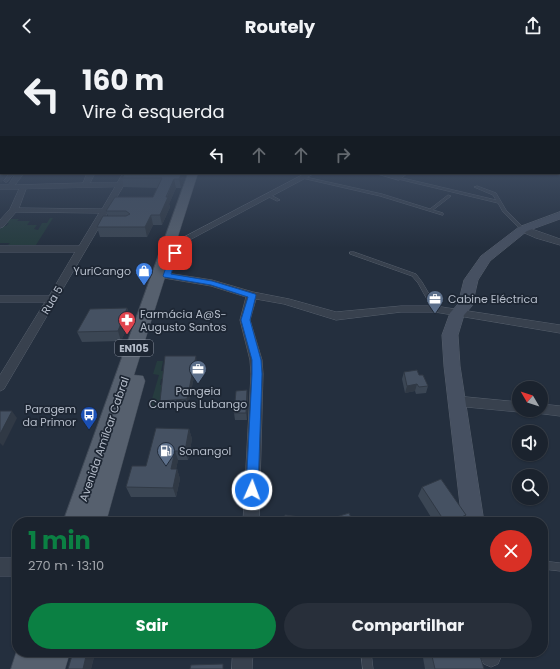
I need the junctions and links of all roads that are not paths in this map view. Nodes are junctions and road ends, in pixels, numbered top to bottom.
1 (22, 190) edge
2 (118, 190) edge
3 (186, 190) edge
4 (195, 190) edge
5 (278, 190) edge
6 (358, 190) edge
7 (455, 190) edge
8 (484, 190) edge
9 (268, 195) junction
10 (449, 196) dead end
11 (278, 200) dead end
12 (499, 202) junction
13 (14, 210) junction
14 (431, 210) junction
15 (105, 211) junction
16 (442, 214) dead end
17 (560, 215) edge
18 (0, 225) edge
19 (522, 229) junction
20 (178, 242) junction
21 (560, 242) edge
22 (0, 249) edge
23 (82, 249) junction
24 (352, 253) dead end
25 (167, 276) junction
26 (252, 295) junction
27 (0, 299) edge
28 (53, 299) junction
29 (435, 309) junction
30 (457, 313) junction
31 (560, 329) edge
32 (0, 386) edge
33 (456, 401) junction
34 (512, 406) edge
35 (548, 410) edge
36 (560, 411) edge
37 (77, 517) edge
38 (95, 517) edge
39 (251, 517) edge
40 (472, 517) edge
41 (548, 566) edge
42 (0, 567) edge
43 (12, 567) edge
44 (560, 567) edge
45 (30, 657) edge
46 (54, 657) edge
47 (243, 657) edge
48 (367, 657) edge
49 (26, 669) edge
50 (50, 669) edge
51 (242, 669) edge
52 (368, 669) edge

1 - 13 street
2 - 15 street, Rua 5
3 - 37 main road, Avenida Amílcar Cabral / EN105
4 - 20 main road, Avenida Amílcar Cabral / EN105
5 - 9 street
6 - 14 lane
7 - 12 lane
8 - 12 lane
9 - 11 lane
9 - 20 street
10 - 14 lane
12 - 19 lane
13 - 15 street
13 - 18 street
14 - 16 lane
15 - 23 street, Rua 5
17 - 19 street
19 - 21 street
19 - 30 street
20 - 25 main road, Avenida Amílcar Cabral / EN105
22 - 23 street
23 - 28 street, Rua 5
24 - 29 lane
25 - 26 street
25 - 38 main road, Avenida Amílcar Cabral / EN105
26 - 29 street
26 - 39 street
27 - 28 street
28 - 32 street, Rua 5
29 - 30 street
30 - 31 street
30 - 33 street
33 - 34 street
33 - 40 street
35 - 36 street
41 - 44 lane
42 - 43 street
45 - 49 main road
46 - 50 main road
47 - 51 street
48 - 52 lane

